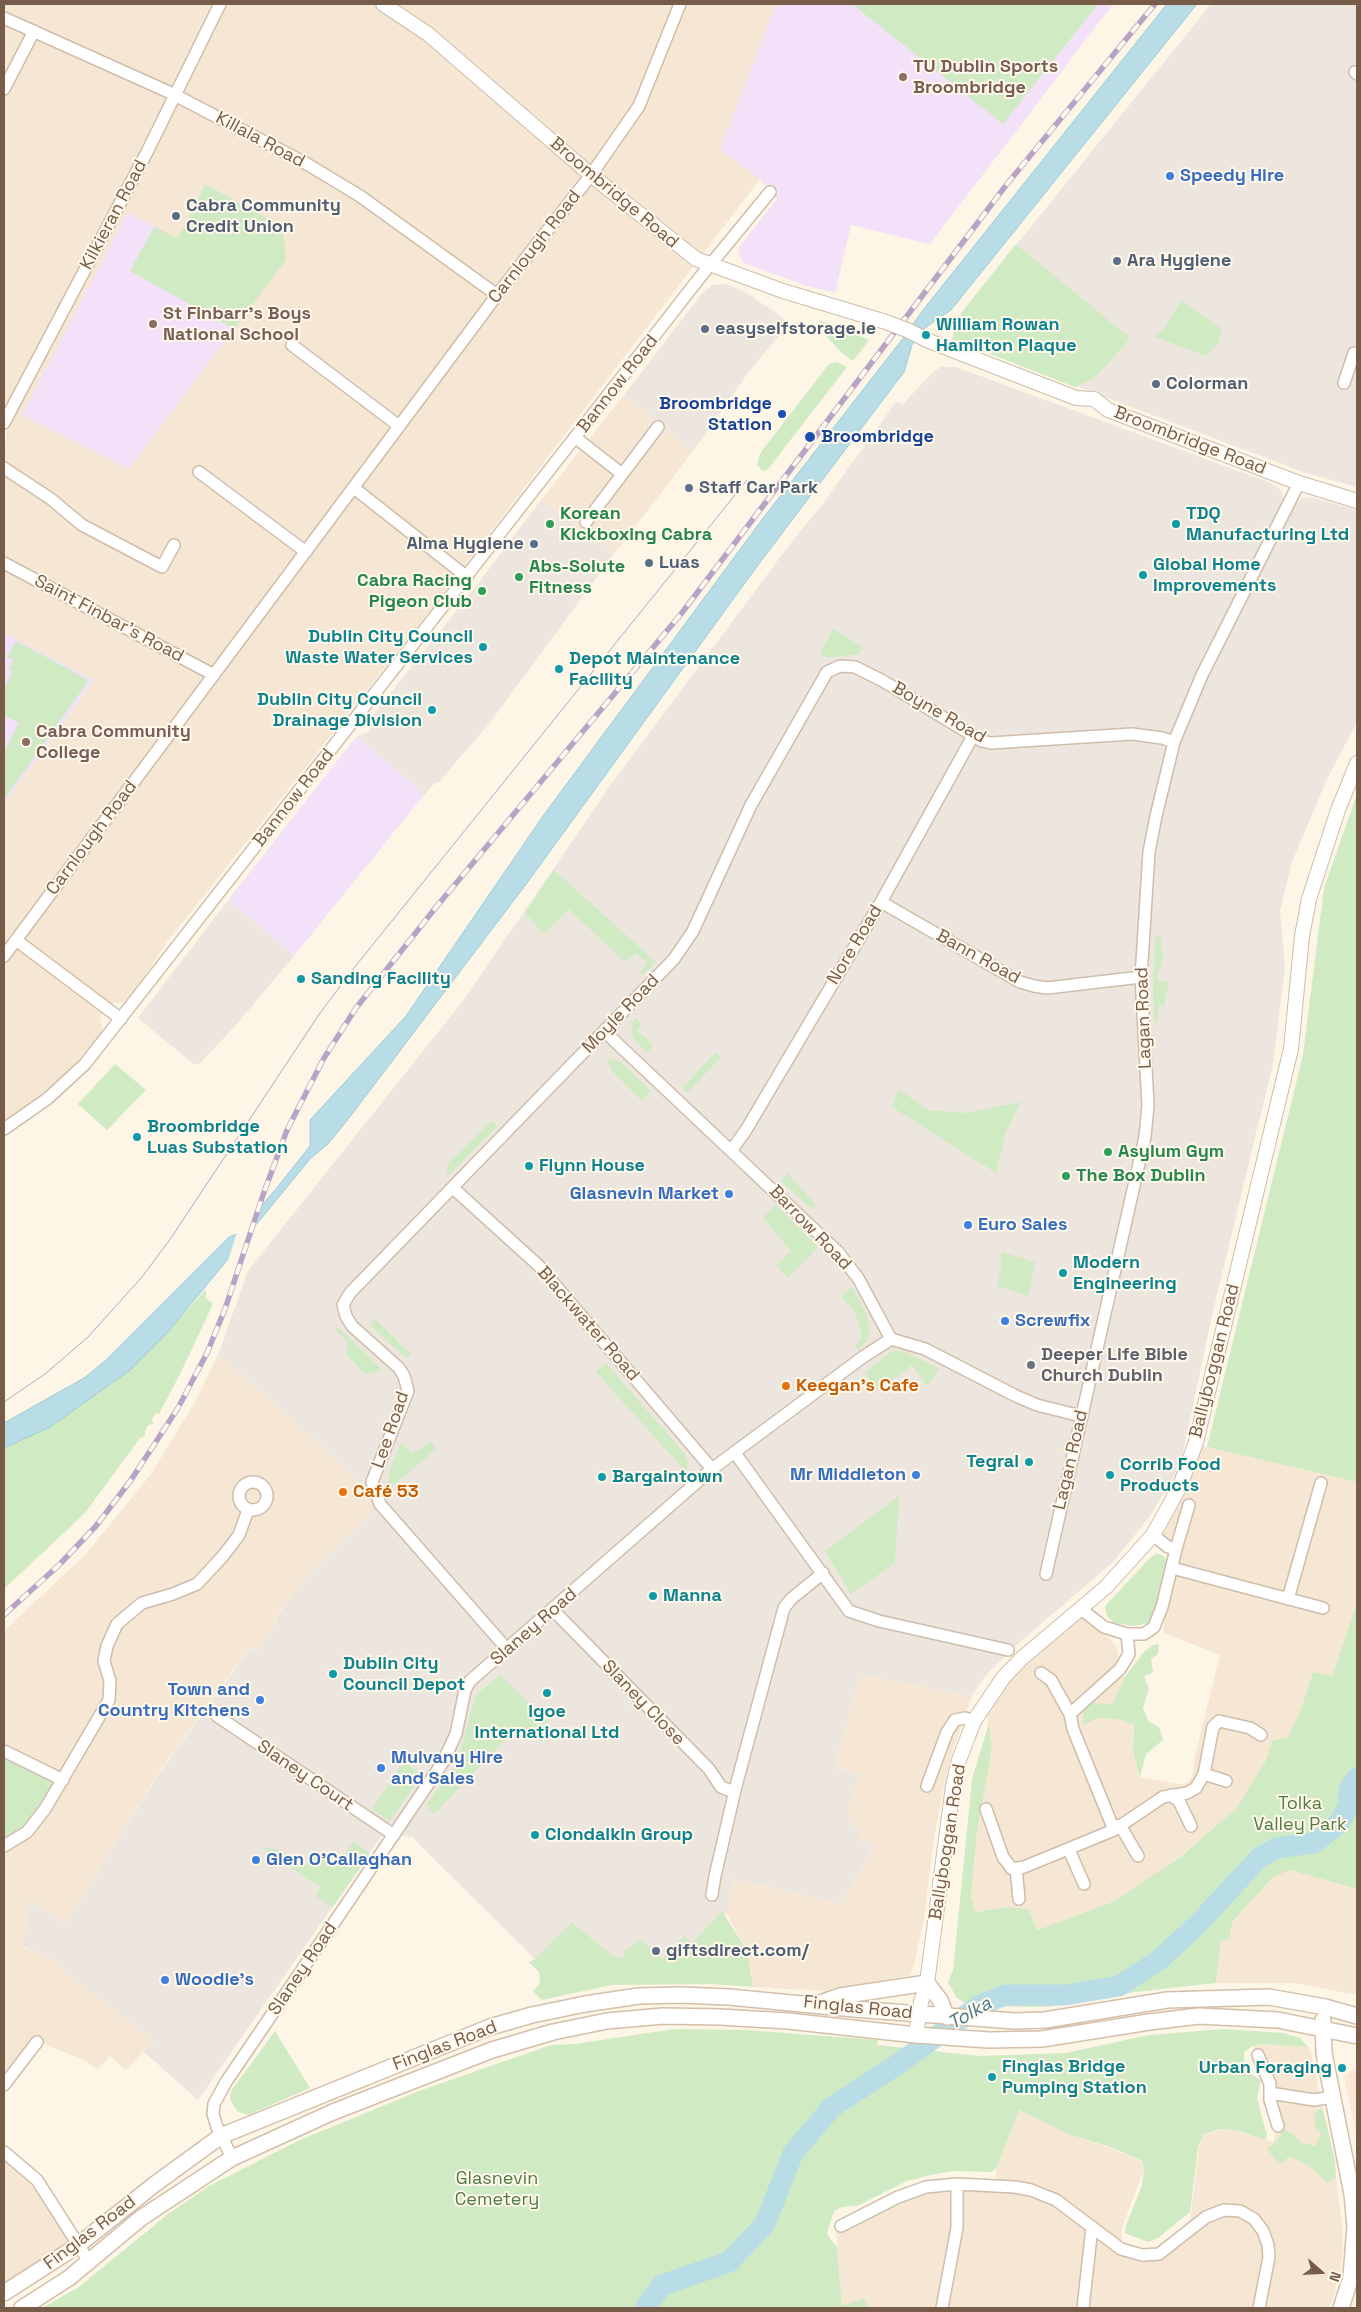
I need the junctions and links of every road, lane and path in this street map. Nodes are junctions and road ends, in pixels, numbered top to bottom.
1 (220, 4) edge
2 (383, 4) edge
3 (680, 4) edge
4 (4, 18) edge
5 (34, 31) junction
6 (4, 89) edge
7 (176, 96) junction
8 (591, 175) junction
9 (770, 192) dead end
10 (710, 266) junction
11 (497, 295) junction
12 (292, 345) dead end
13 (1357, 354) edge
14 (1344, 384) dead end
15 (5, 416) edge
16 (399, 426) junction
17 (658, 427) dead end
18 (576, 438) junction
19 (4, 468) edge
20 (199, 472) dead end
21 (622, 474) junction
22 (1299, 482) junction
23 (354, 488) junction
24 (1357, 501) edge
25 (586, 522) dead end
26 (174, 545) dead end
27 (306, 552) junction
28 (4, 563) edge
29 (467, 577) junction
30 (827, 672) joint
31 (214, 675) junction
32 (973, 736) junction
33 (1174, 742) junction
34 (1357, 763) edge
35 (881, 902) junction
36 (16, 940) junction
37 (4, 956) edge
38 (1141, 977) junction
39 (121, 1019) junction
40 (604, 1031) junction
41 (4, 1129) edge
42 (731, 1151) junction
43 (453, 1188) junction
44 (343, 1305) joint
45 (891, 1338) junction
46 (1081, 1416) junction
47 (735, 1453) junction
48 (712, 1470) junction
49 (1321, 1483) dead end
50 (1189, 1505) dead end
51 (248, 1510) dead end
52 (1153, 1535) junction
53 (1176, 1549) junction
54 (1172, 1568) junction
55 (823, 1572) junction
56 (1046, 1574) dead end
57 (1288, 1600) junction
58 (1322, 1608) dead end
59 (1081, 1609) junction
60 (553, 1610) junction
61 (1127, 1634) junction
62 (507, 1649) junction
63 (1008, 1650) dead end
64 (1041, 1673) dead end
65 (1070, 1714) junction
66 (217, 1716) dead end
67 (974, 1721) junction
68 (1261, 1735) dead end
69 (4, 1751) edge
70 (1204, 1774) junction
71 (63, 1780) junction
72 (1226, 1781) dead end
73 (927, 1786) dead end
74 (734, 1792) junction
75 (1170, 1795) junction
76 (986, 1809) dead end
77 (1191, 1826) dead end
78 (1117, 1827) junction
79 (394, 1835) junction
80 (4, 1846) edge
81 (1069, 1850) junction
82 (1138, 1856) dead end
83 (1016, 1868) junction
84 (1084, 1884) dead end
85 (712, 1895) dead end
86 (1019, 1899) dead end
87 (927, 1983) junction
88 (815, 2004) junction
89 (1325, 2006) junction
90 (919, 2014) junction
91 (1357, 2016) edge
92 (947, 2017) junction
93 (1322, 2029) junction
94 (916, 2036) junction
95 (1357, 2036) edge
96 (37, 2042) dead end
97 (1258, 2055) dead end
98 (4, 2085) edge
99 (1270, 2093) junction
100 (1332, 2097) junction
101 (1278, 2126) dead end
102 (221, 2136) junction
103 (4, 2152) edge
104 (232, 2158) junction
105 (957, 2184) junction
106 (841, 2226) dead end
107 (1092, 2226) junction
108 (77, 2246) junction
109 (88, 2260) junction
110 (1354, 2277) edge
111 (4, 2293) edge
112 (22, 2308) edge
113 (942, 2308) edge
114 (1083, 2308) edge
115 (1259, 2308) edge
116 (1342, 2308) edge

1 - 7 street, Kilkieran Road
2 - 8 street, Broombridge Road
3 - 8 street, Carnlough Road
4 - 5 street, Killala Road
5 - 6 street
5 - 7 street, Killala Road
7 - 11 street, Killala Road
7 - 15 street, Kilkieran Road
8 - 10 street, Broombridge Road
8 - 11 street, Carnlough Road
9 - 10 street, Bannow Road
10 - 18 street, Bannow Road
10 - 22 street, Broombridge Road, bridge
11 - 16 street, Carnlough Road
12 - 16 street
13 - 14 street
16 - 23 street, Carnlough Road
17 - 21 street
18 - 21 street
18 - 29 street, Bannow Road
19 - 26 street
20 - 27 street
21 - 25 street
22 - 24 street, Broombridge Road
22 - 33 street, Lagan Road
23 - 27 street, Carnlough Road
23 - 29 street
27 - 31 street, Carnlough Road
28 - 31 street, Saint Finbar's Road
29 - 39 street, Bannow Road
30 - 32 street, Boyne Road
30 - 40 street, Moyle Road
31 - 36 street, Carnlough Road
32 - 33 street, Boyne Road
32 - 35 street, Nore Road
33 - 38 street, Lagan Road
34 - 52 street, Ballyboggan Road
35 - 38 street, Bann Road
35 - 42 street, Nore Road
36 - 37 street, Carnlough Road
36 - 39 street
38 - 46 street, Lagan Road
39 - 41 street, Bannow Road
40 - 42 street, Barrow Road
40 - 43 street, Moyle Road
42 - 45 street, Barrow Road
43 - 44 street, Moyle Road
43 - 48 street, Blackwater Road
44 - 62 street, Lee Road
45 - 46 street
45 - 47 street, Slaney Road
46 - 56 street, Lagan Road
47 - 48 street, Slaney Road
47 - 55 street
48 - 60 street, Slaney Road
49 - 57 street
50 - 53 street
51 - 71 street
52 - 53 street
52 - 59 street, Ballyboggan Road
53 - 54 street
54 - 57 street
54 - 61 street
55 - 63 street
55 - 74 street
57 - 58 street
59 - 61 street
59 - 67 street, Ballyboggan Road
60 - 62 street, Slaney Road
60 - 74 street, Slaney Close
61 - 65 street
62 - 79 street, Slaney Road
64 - 65 street
65 - 78 street
66 - 79 street, Slaney Court
67 - 73 street
67 - 87 street, Ballyboggan Road
68 - 70 street
69 - 71 street
70 - 72 street
70 - 75 street
71 - 80 street
74 - 85 street
75 - 77 street
75 - 78 street
76 - 83 street
78 - 81 street
78 - 82 street
79 - 102 street, Slaney Road
81 - 83 street
81 - 84 street
83 - 86 street
87 - 88 main road
87 - 90 street, Ballyboggan Road
87 - 92 main road
88 - 90 main road, Finglas Road
88 - 102 main road, Finglas Road
89 - 91 main road
89 - 92 main road, Finglas Road
89 - 93 main road
90 - 92 main road, Finglas Road
90 - 94 street, Ballyboggan Road
93 - 94 main road, Finglas Road
93 - 95 main road
93 - 100 main road
94 - 104 main road, Finglas Road
96 - 98 street
97 - 99 street
99 - 100 street
99 - 101 street
100 - 110 main road
102 - 104 street, Slaney Road
102 - 108 main road, Finglas Road
103 - 108 street
104 - 109 main road, Finglas Road
105 - 106 street
105 - 107 street
105 - 113 street
107 - 114 street
107 - 115 street
108 - 109 street
108 - 111 main road, Finglas Road
109 - 112 main road, Finglas Road
110 - 116 main road

